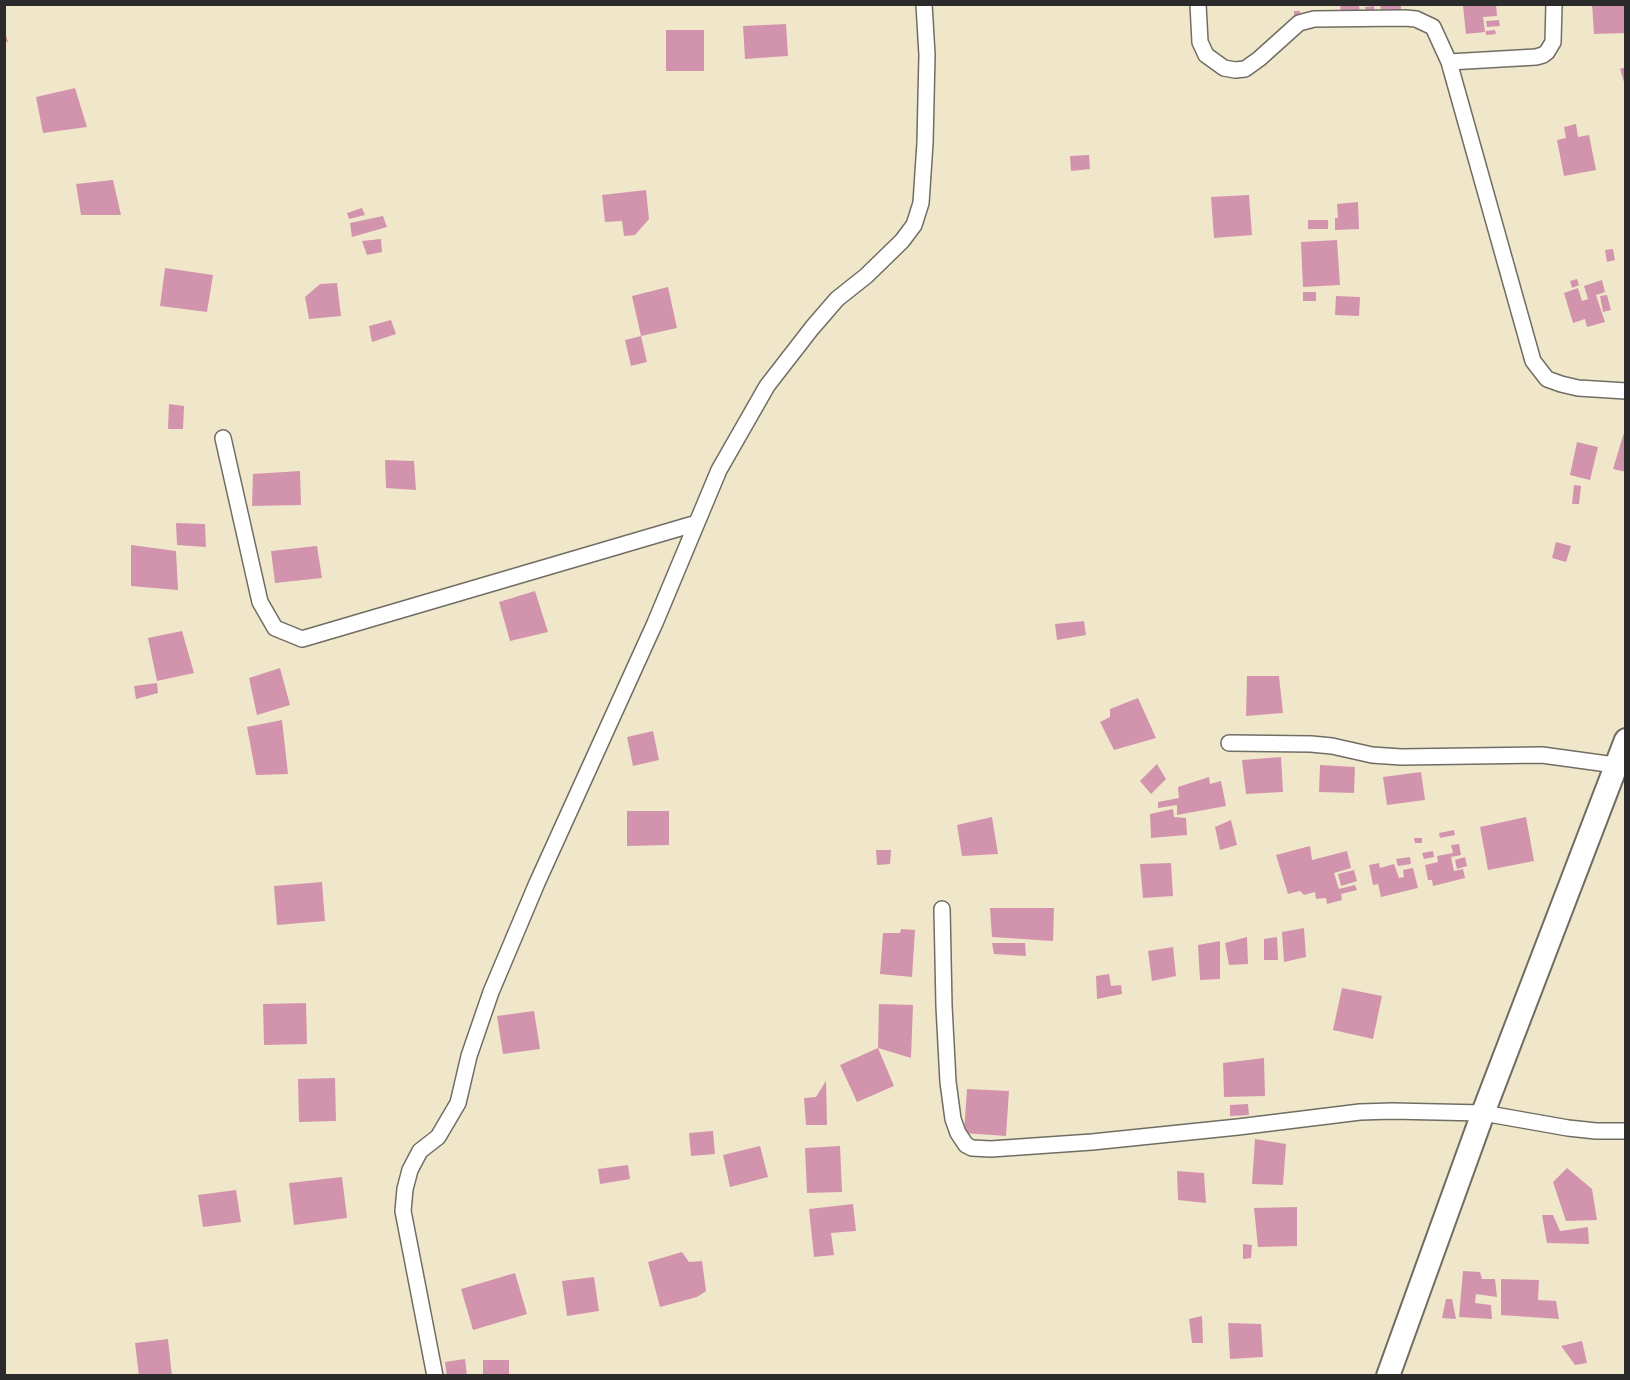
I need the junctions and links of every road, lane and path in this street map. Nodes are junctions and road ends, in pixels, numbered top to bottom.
1 (924, 4) edge
2 (1198, 4) edge
3 (1554, 4) edge
4 (1449, 62) junction
5 (1626, 391) edge
6 (223, 438) dead end
7 (697, 523) junction
8 (1626, 740) edge
9 (1229, 743) dead end
10 (1615, 765) junction
11 (942, 909) dead end
12 (1483, 1113) junction
13 (1626, 1131) edge
14 (435, 1376) edge
15 (1388, 1376) edge

1 - 7 street
2 - 4 street
3 - 4 street
4 - 5 street
6 - 7 street
7 - 14 street
8 - 10 street
9 - 10 street
10 - 12 street
11 - 12 street
12 - 13 street
12 - 15 street

